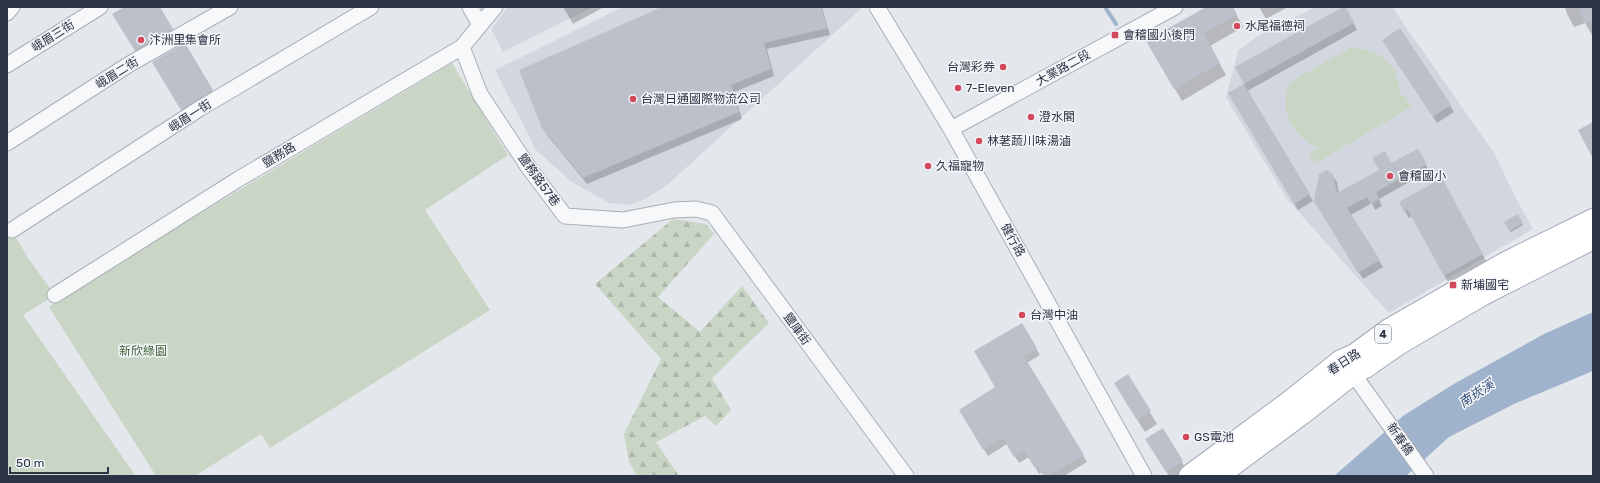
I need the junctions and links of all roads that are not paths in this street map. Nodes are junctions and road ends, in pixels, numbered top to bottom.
1 (12, 7) edge
2 (100, 7) edge
3 (230, 7) edge
4 (371, 7) edge
5 (470, 7) edge
6 (495, 7) edge
7 (877, 7) edge
8 (1175, 7) edge
9 (7, 13) edge
10 (480, 25) junction
11 (462, 47) junction
12 (7, 65) edge
13 (951, 129) junction
14 (7, 143) edge
15 (674, 210) joint
16 (1593, 220) edge
17 (12, 230) dead end
18 (1593, 238) edge
19 (55, 294) dead end
20 (1347, 367) junction
21 (906, 476) edge
22 (1144, 476) edge
23 (1190, 476) edge
24 (1217, 476) edge
25 (1426, 476) edge

1 - 9 street
2 - 12 street, 峨眉三街
3 - 14 street, 峨眉二街
4 - 17 street, 峨眉一街
5 - 10 street
6 - 10 street, 鹽務路
7 - 13 street, 健行路
8 - 13 street, 大業路二段
10 - 11 street, 鹽務路
11 - 15 street, 鹽務路57巷
11 - 19 street, 鹽務路
13 - 22 street, 健行路
15 - 21 street, 鹽庫街
16 - 20 main road, 春日路 / 4
18 - 20 main road, 春日路 / 4
20 - 23 main road, 春日路 / 4
20 - 24 main road, 春日路 / 4
20 - 25 street, 新春橋

